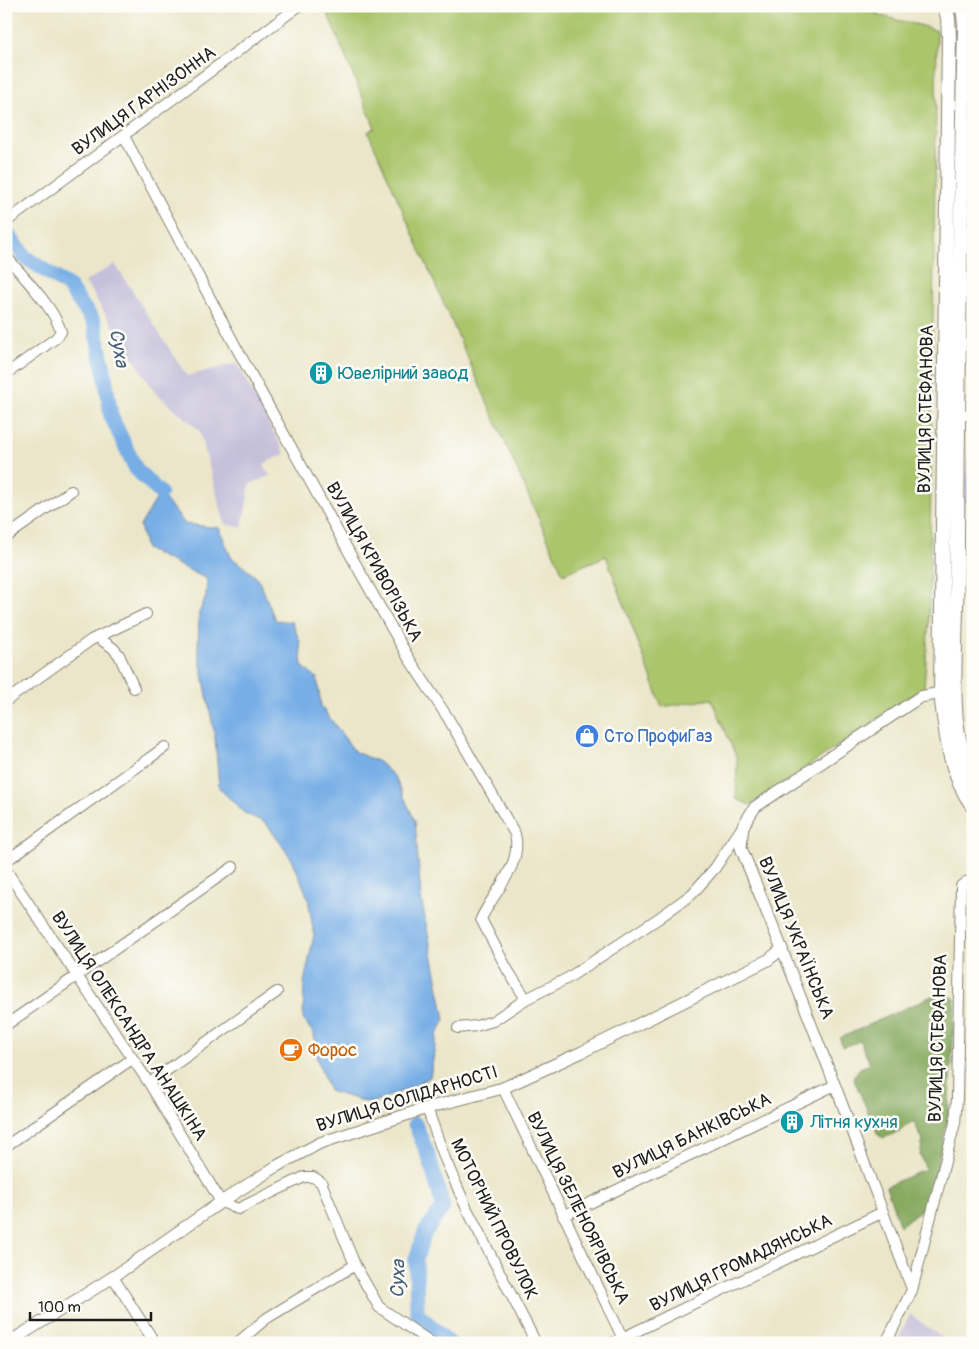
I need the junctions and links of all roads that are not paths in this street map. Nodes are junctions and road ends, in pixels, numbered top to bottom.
1 (299, 6) edge
2 (945, 6) edge
3 (963, 6) edge
4 (969, 20) edge
5 (124, 136) junction
6 (967, 155) edge
7 (7, 221) edge
8 (6, 256) edge
9 (6, 374) edge
10 (958, 414) junction
11 (973, 416) edge
12 (71, 490) dead end
13 (6, 537) edge
14 (146, 614) dead end
15 (97, 637) junction
16 (134, 688) dead end
17 (948, 696) junction
18 (6, 701) edge
19 (165, 747) dead end
20 (973, 780) edge
21 (973, 806) edge
22 (743, 826) junction
23 (6, 861) edge
24 (233, 867) dead end
25 (6, 870) edge
26 (973, 881) edge
27 (782, 949) junction
28 (78, 976) junction
29 (277, 992) dead end
30 (526, 999) junction
31 (6, 1025) edge
32 (458, 1028) dead end
33 (132, 1059) junction
34 (149, 1083) junction
35 (835, 1085) junction
36 (503, 1088) junction
37 (427, 1108) junction
38 (6, 1146) edge
39 (221, 1202) junction
40 (883, 1212) junction
41 (563, 1216) junction
42 (355, 1265) junction
43 (113, 1277) junction
44 (912, 1290) junction
45 (623, 1340) edge
46 (8, 1343) edge
47 (155, 1343) edge
48 (237, 1343) edge
49 (432, 1343) edge
50 (536, 1343) edge
51 (612, 1343) edge
52 (886, 1343) edge

1 - 5 street, ВУЛИЦЯ ГАРНІЗОННА
2 - 17 main road, ВУЛИЦЯ СТЕФАНОВА
3 - 4 main road, ВУЛИЦЯ СТЕФАНОВА
4 - 6 main road, ВУЛИЦЯ СТЕФАНОВА
5 - 7 street, ВУЛИЦЯ ГАРНІЗОННА
5 - 30 street, ВУЛИЦЯ КРИВОРІЗЬКА
6 - 10 main road, ВУЛИЦЯ СТЕФАНОВА
8 - 9 street
10 - 11 street
10 - 17 main road, ВУЛИЦЯ СТЕФАНОВА
12 - 13 street
14 - 15 street
15 - 16 street
15 - 18 street
17 - 20 main road, ВУЛИЦЯ СТЕФАНОВА
17 - 21 main road, ВУЛИЦЯ СТЕФАНОВА
17 - 22 street
19 - 23 street
22 - 27 street, ВУЛИЦЯ УКРАЇНСЬКА
22 - 30 street
24 - 28 street
25 - 28 street, ВУЛИЦЯ ОЛЕКСАНДРА АНАШКІНА
26 - 44 street, ВУЛИЦЯ СТЕФАНОВА
27 - 35 street, ВУЛИЦЯ УКРАЇНСЬКА
27 - 36 street, ВУЛИЦЯ СОЛІДАРНОСТІ
28 - 31 street
28 - 33 street, ВУЛИЦЯ ОЛЕКСАНДРА АНАШКІНА
29 - 34 street
30 - 32 street
33 - 34 street, ВУЛИЦЯ ОЛЕКСАНДРА АНАШКІНА
33 - 38 street
34 - 39 street, ВУЛИЦЯ ОЛЕКСАНДРА АНАШКІНА
35 - 40 street, ВУЛИЦЯ УКРАЇНСЬКА
35 - 41 street, ВУЛИЦЯ БАНКІВСЬКА
36 - 37 street, ВУЛИЦЯ СОЛІДАРНОСТІ
36 - 41 street, ВУЛИЦЯ ЗЕЛЕНОЯРІВСЬКА
37 - 39 street, ВУЛИЦЯ СОЛІДАРНОСТІ
37 - 50 street, МОТОРНИЙ ПРОВУЛОК
39 - 42 street
39 - 43 street, ВУЛИЦЯ СОЛІДАРНОСТІ
40 - 44 street, ВУЛИЦЯ УКРАЇНСЬКА
40 - 45 street, ВУЛИЦЯ ГРОМАДЯНСЬКА
41 - 45 street, ВУЛИЦЯ ЗЕЛЕНОЯРІВСЬКА
42 - 48 street
42 - 49 street
43 - 46 street, ВУЛИЦЯ СОЛІДАРНОСТІ
43 - 47 street
44 - 52 street
45 - 51 street, ВУЛИЦЯ ГРОМАДЯНСЬКА

